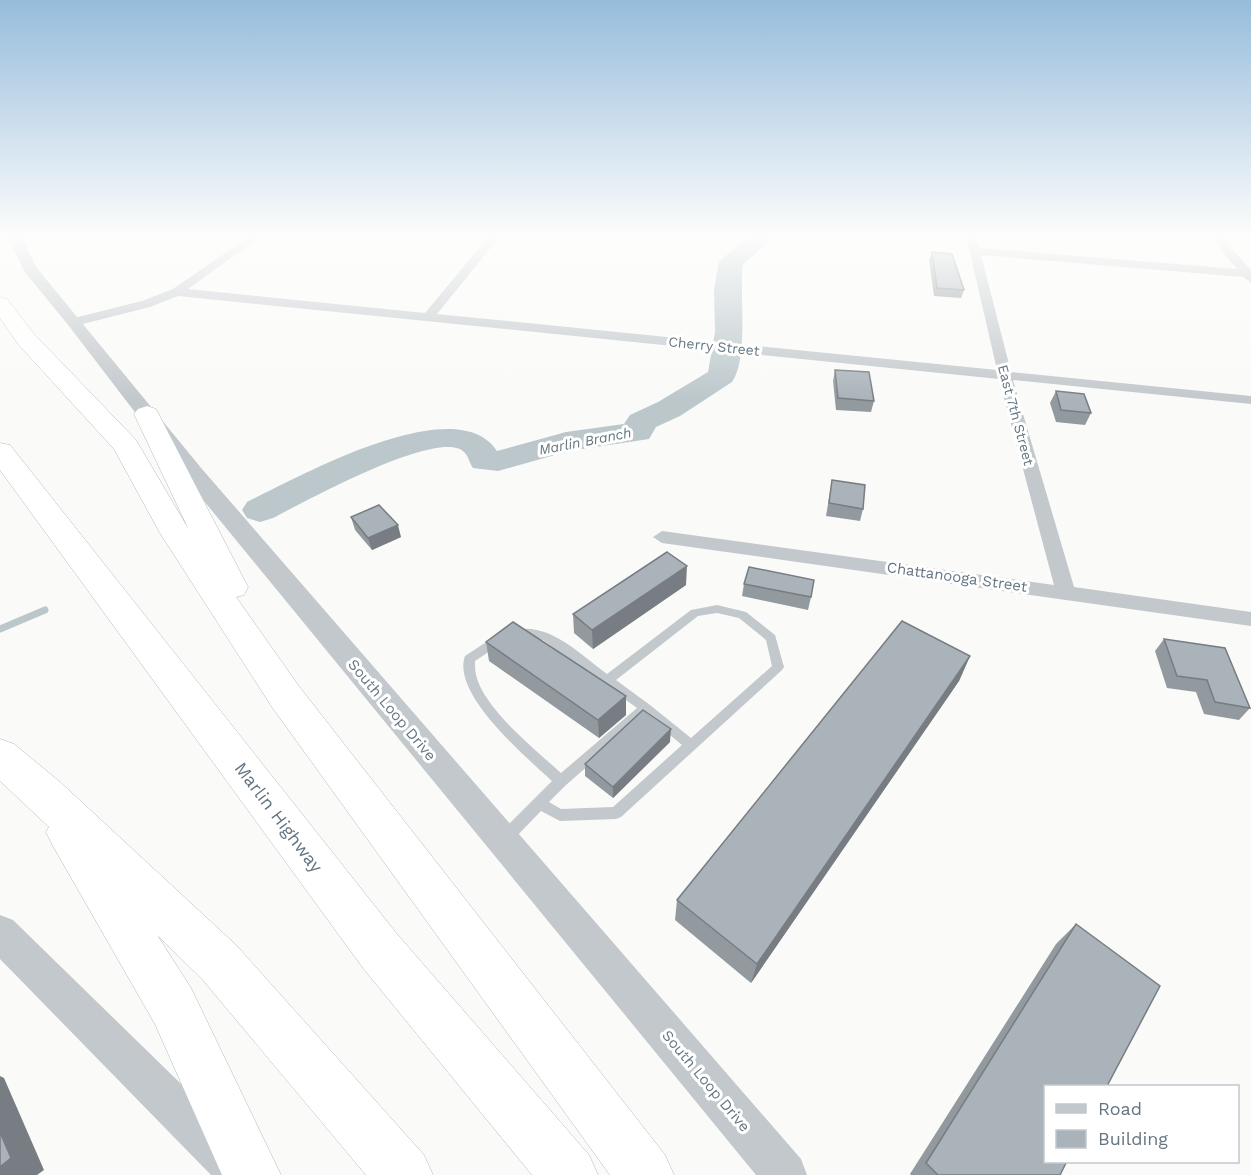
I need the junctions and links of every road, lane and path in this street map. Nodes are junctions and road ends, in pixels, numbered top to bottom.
1 (48, 290) edge
2 (180, 290) edge
3 (451, 290) edge
4 (984, 290) edge
5 (177, 292) junction
6 (0, 303) edge
7 (428, 317) junction
8 (75, 322) junction
9 (1005, 376) junction
10 (1251, 400) edge
11 (147, 414) junction
12 (0, 451) edge
13 (662, 537) dead end
14 (1066, 593) junction
15 (1251, 619) edge
16 (607, 680) junction
17 (285, 696) junction
18 (646, 708) junction
19 (692, 745) junction
20 (0, 756) edge
21 (561, 781) junction
22 (45, 795) junction
23 (539, 803) junction
24 (503, 840) junction
25 (0, 933) edge
26 (242, 1175) edge
27 (252, 1175) edge
28 (404, 1175) edge
29 (569, 1175) edge
30 (645, 1175) edge
31 (785, 1175) edge

1 - 8 street, South Loop Drive
2 - 5 street
3 - 7 street
4 - 9 street, East 7th Street
5 - 7 street, Cherry Street
5 - 8 street
6 - 17 highway
7 - 9 street, Cherry Street
8 - 11 street, South Loop Drive
9 - 10 street, Cherry Street
9 - 14 street, East 7th Street
11 - 17 highway
11 - 24 street, South Loop Drive
12 - 29 highway, Marlin Highway
13 - 14 street, Chattanooga Street
14 - 15 street, Chattanooga Street
16 - 18 lane
16 - 19 lane
16 - 21 lane
17 - 30 highway
18 - 19 lane
18 - 21 lane
19 - 23 lane
20 - 22 highway
21 - 23 lane
22 - 27 highway
22 - 28 highway
23 - 24 lane
24 - 31 street, South Loop Drive
25 - 26 street

